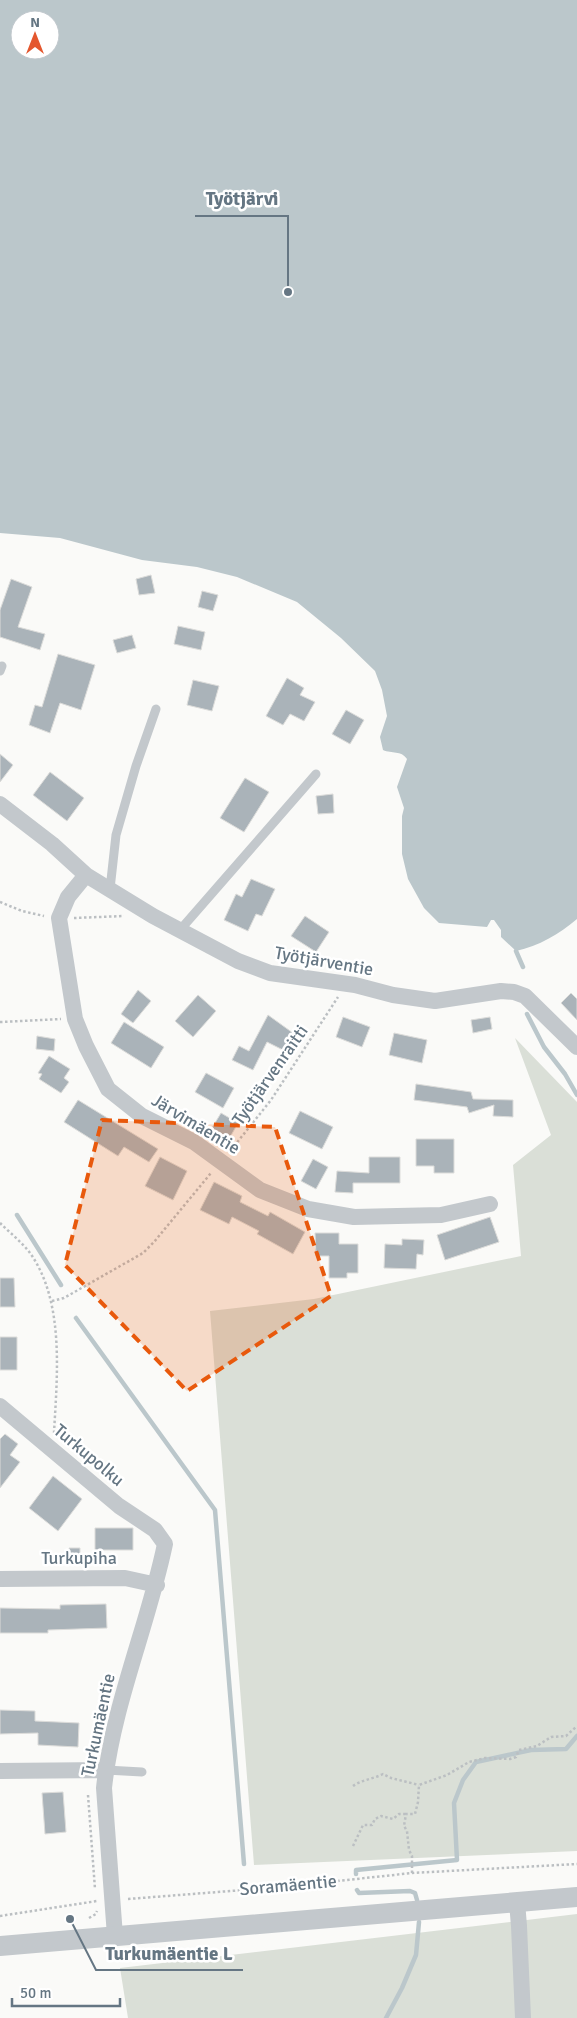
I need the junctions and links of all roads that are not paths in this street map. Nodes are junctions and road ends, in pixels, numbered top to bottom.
1 (156, 709) dead end
2 (316, 774) dead end
3 (0, 804) edge
4 (86, 875) junction
5 (110, 889) junction
6 (180, 930) junction
7 (577, 1046) edge
8 (490, 1204) dead end
9 (0, 1406) edge
10 (155, 1530) joint
11 (0, 1579) edge
12 (157, 1585) junction
13 (106, 1770) junction
14 (0, 1771) edge
15 (142, 1772) dead end
16 (577, 1897) edge
17 (516, 1902) junction
18 (116, 1936) junction
19 (0, 1946) edge
20 (523, 2018) edge

1 - 5 lane
2 - 6 lane
3 - 4 street, Työtjärventie
4 - 5 street, Työtjärventie
4 - 8 street, Järvimäentie
5 - 6 street, Työtjärventie
6 - 7 street, Työtjärventie
9 - 10 street, Turkupolku
10 - 12 street, Turkumäentie
11 - 12 street, Turkupiha
12 - 13 street, Turkumäentie
13 - 14 street
13 - 15 lane
13 - 18 street, Turkumäentie
16 - 17 street, Soramäentie
17 - 18 street, Soramäentie
17 - 20 street
18 - 19 street, Soramäentie

